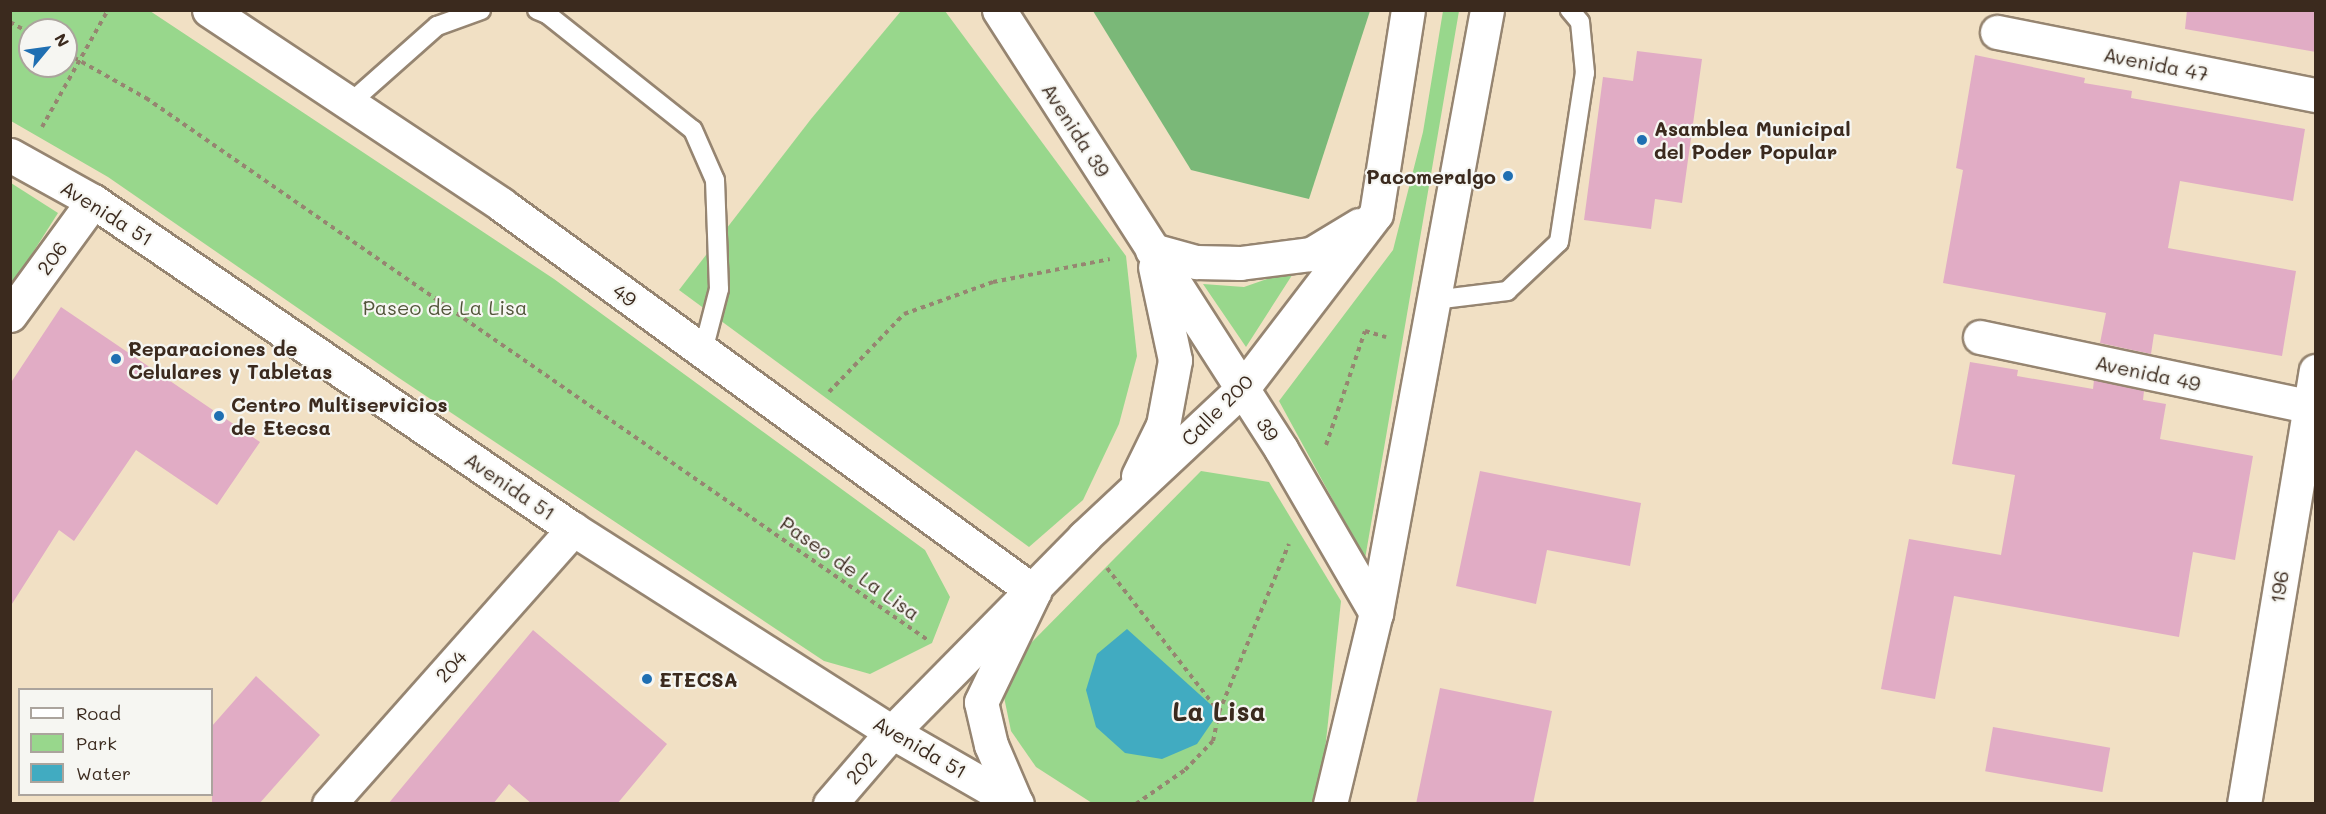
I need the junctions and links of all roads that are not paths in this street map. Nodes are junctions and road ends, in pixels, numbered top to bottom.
1 (209, 10) edge
2 (481, 10) edge
3 (537, 10) edge
4 (999, 10) edge
5 (1408, 10) edge
6 (1486, 10) edge
7 (1570, 10) edge
8 (1997, 32) dead end
9 (2316, 95) edge
10 (350, 104) junction
11 (15, 158) edge
12 (93, 201) junction
13 (1376, 214) junction
14 (1152, 250) junction
15 (1434, 300) junction
16 (10, 315) edge
17 (1980, 337) dead end
18 (703, 351) junction
19 (2316, 370) edge
20 (1242, 388) junction
21 (2312, 408) edge
22 (1127, 497) junction
23 (573, 529) junction
24 (1034, 592) junction
25 (1376, 613) junction
26 (892, 732) junction
27 (1017, 803) edge
28 (329, 804) edge
29 (830, 804) edge
30 (1330, 804) edge
31 (2244, 804) edge

1 - 10 main road, 49
2 - 10 lane
3 - 18 lane
4 - 14 main road, Avenida 39
5 - 13 main road, Calle 200
6 - 15 main road
7 - 15 lane
8 - 9 main road, Avenida 47
10 - 18 main road, 49
11 - 12 main road, Avenida 51
12 - 16 main road, 206
12 - 23 main road, Avenida 51
13 - 14 main road
13 - 20 main road, Calle 200
14 - 20 main road, 39
14 - 22 main road
15 - 25 main road
17 - 21 main road, Avenida 49
18 - 24 main road, 49
19 - 21 main road, 196
20 - 22 main road, Calle 200
20 - 25 main road, 39
21 - 31 main road, 196
22 - 24 main road, Calle 200
23 - 26 main road, Avenida 51
23 - 28 main road, 204
24 - 26 main road, Calle 200
24 - 27 main road
25 - 30 main road
26 - 27 main road, Avenida 51
26 - 29 main road, 202

